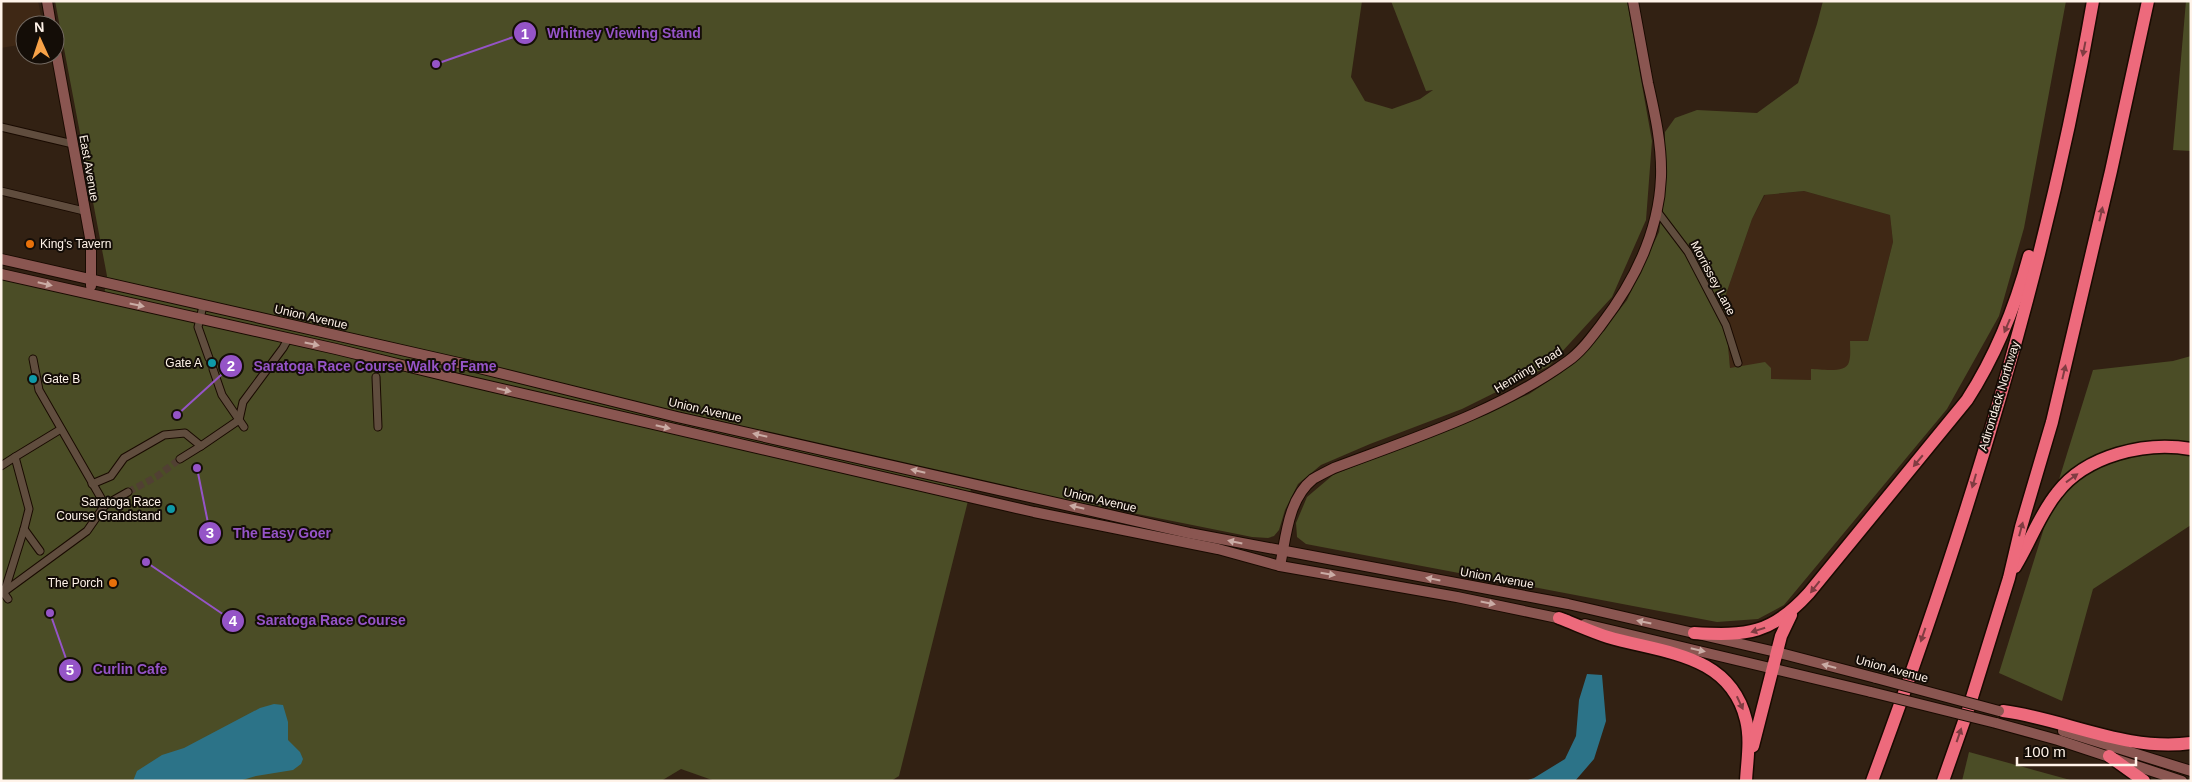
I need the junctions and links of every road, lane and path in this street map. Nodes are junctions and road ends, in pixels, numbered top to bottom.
1 (47, 1) edge
2 (1633, 1) edge
3 (2093, 1) edge
4 (2148, 1) edge
5 (49, 15) edge
6 (58, 65) edge
7 (1, 127) edge
8 (73, 144) junction
9 (2064, 147) junction
10 (1, 191) edge
11 (84, 211) junction
12 (1657, 211) junction
13 (1, 260) edge
14 (1, 274) edge
15 (92, 281) junction
16 (89, 295) junction
17 (203, 306) junction
18 (199, 318) junction
19 (288, 339) junction
20 (209, 358) dead end
21 (33, 359) dead end
22 (1738, 363) dead end
23 (213, 369) dead end
24 (376, 377) dead end
25 (239, 420) junction
26 (244, 427) dead end
27 (378, 427) dead end
28 (61, 429) junction
29 (201, 446) junction
30 (2191, 448) edge
31 (14, 457) junction
32 (180, 459) tunnel mouth
33 (1, 466) edge
34 (92, 484) junction
35 (128, 492) tunnel mouth
36 (105, 505) junction
37 (24, 530) junction
38 (40, 551) dead end
39 (1283, 551) junction
40 (1280, 566) junction
41 (2009, 578) junction
42 (4, 594) edge
43 (1799, 605) junction
44 (1559, 618) junction
45 (1694, 633) junction
46 (1776, 652) junction
47 (1773, 668) junction
48 (2001, 711) junction
49 (2191, 743) edge
50 (2109, 756) junction
51 (2191, 772) edge
52 (1746, 781) edge
53 (1872, 781) edge
54 (1942, 781) edge
55 (2144, 781) edge
56 (2182, 781) edge

1 - 5 main road
2 - 12 main road, Henning Road
3 -> 9 highway, Adirondack Northway
41 -> 4 highway
6 - 8 main road, East Avenue
7 - 8 street
8 - 11 main road, East Avenue
9 -> 43 highway
9 -> 53 highway, Adirondack Northway
10 - 11 street
11 - 15 main road, East Avenue
12 - 22 street, Morrissey Lane
12 - 39 main road, Henning Road
13 - 15 main road, Union Avenue
14 -> 16 main road, Union Avenue
15 - 16 main road, East Avenue
15 - 17 main road, Union Avenue
16 -> 18 main road, Union Avenue
17 - 18 street
39 -> 17 main road, Union Avenue
18 - 19 main road, Union Avenue
18 - 20 street
19 - 25 street
19 -> 40 main road, Union Avenue
21 - 28 street
23 - 25 street
24 - 27 street
25 - 26 street
25 - 29 street
28 - 31 street
28 - 34 street
29 - 32 street
29 - 34 street
41 -> 30 highway
31 - 33 street
31 - 37 street
34 - 36 street
35 - 36 street
36 - 42 street
37 - 38 street
37 - 42 street
39 - 40 main road, Henning Road
45 -> 39 main road, Union Avenue
40 -> 44 main road, Union Avenue
54 -> 41 highway
43 -> 45 highway
43 - 46 highway
44 -> 47 main road, Union Avenue
44 -> 52 highway
45 - 46 main road, Union Avenue
46 - 47 highway
48 -> 46 main road, Union Avenue, bridge
47 - 50 main road, Union Avenue, bridge
47 - 52 highway
48 - 49 highway
48 - 51 main road, Union Avenue
50 - 55 highway
50 - 56 main road, Union Avenue

